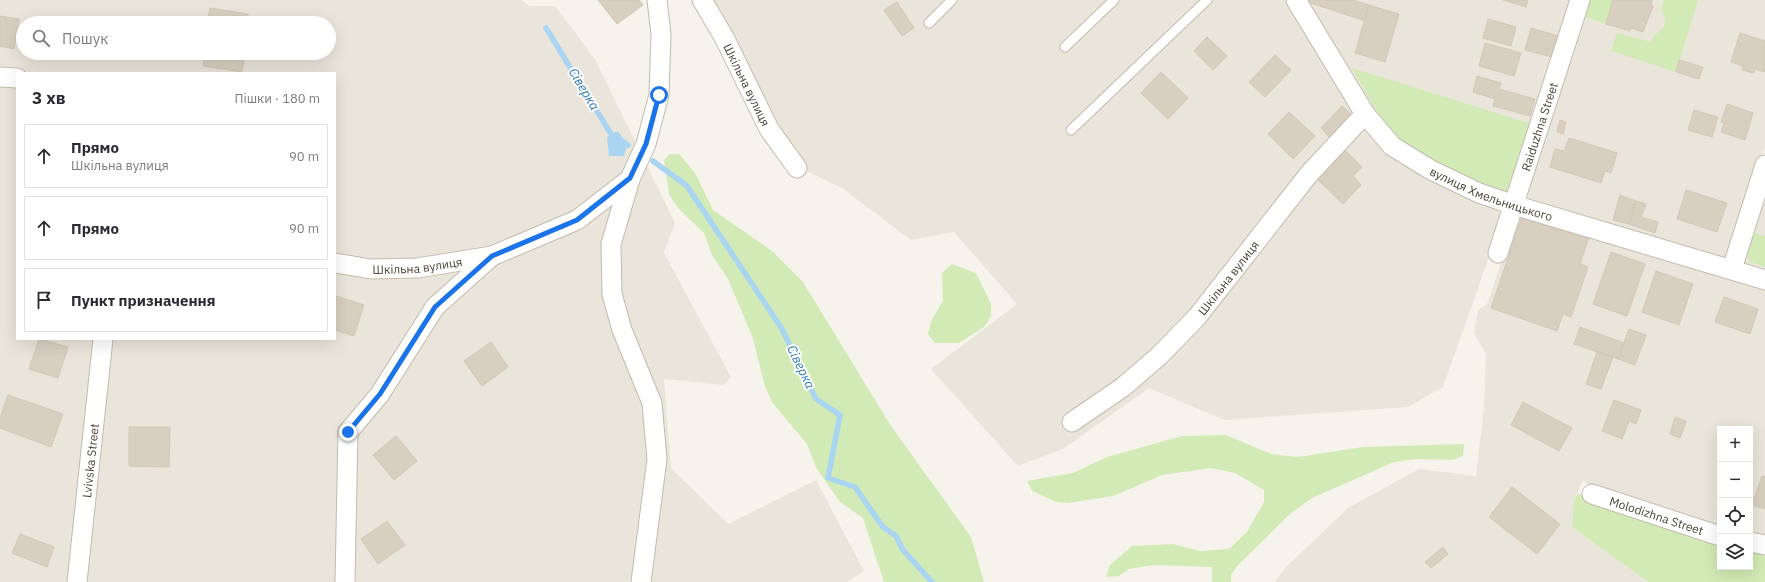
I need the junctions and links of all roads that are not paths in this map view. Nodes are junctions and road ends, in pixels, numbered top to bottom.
1 (657, 0) edge
2 (702, 0) edge
3 (952, 0) edge
4 (1114, 0) edge
5 (1207, 0) edge
6 (1296, 0) edge
7 (1580, 0) edge
8 (929, 23) dead end
9 (1065, 47) dead end
10 (0, 77) edge
11 (16, 78) edge
12 (1365, 114) junction
13 (1071, 130) dead end
14 (1765, 165) edge
15 (796, 168) dead end
16 (630, 178) junction
17 (1514, 205) junction
18 (1498, 253) dead end
19 (492, 256) junction
20 (336, 263) edge
21 (1732, 269) junction
22 (1765, 280) edge
23 (103, 340) edge
24 (1072, 422) dead end
25 (1592, 494) dead end
26 (1717, 535) edge
27 (1753, 543) edge
28 (1765, 545) edge
29 (77, 582) edge
30 (345, 582) edge
31 (642, 582) edge

1 - 16 street, Шкільна вулиця
2 - 15 street, Шкільна вулиця
3 - 8 lane
4 - 9 lane
5 - 13 lane
6 - 12 street, вулиця Хмельницького
7 - 17 street, Raiduzhna Street
10 - 11 street
12 - 17 street, вулиця Хмельницького
12 - 24 street, Шкільна вулиця
14 - 21 street
16 - 19 street, Шкільна вулиця
16 - 31 street
17 - 18 street, Raiduzhna Street
17 - 21 street, вулиця Хмельницького
19 - 20 street, Шкільна вулиця
19 - 30 street
21 - 22 street, вулиця Хмельницького
23 - 29 street, Lvivska Street
25 - 26 street, Molodizhna Street
27 - 28 street

